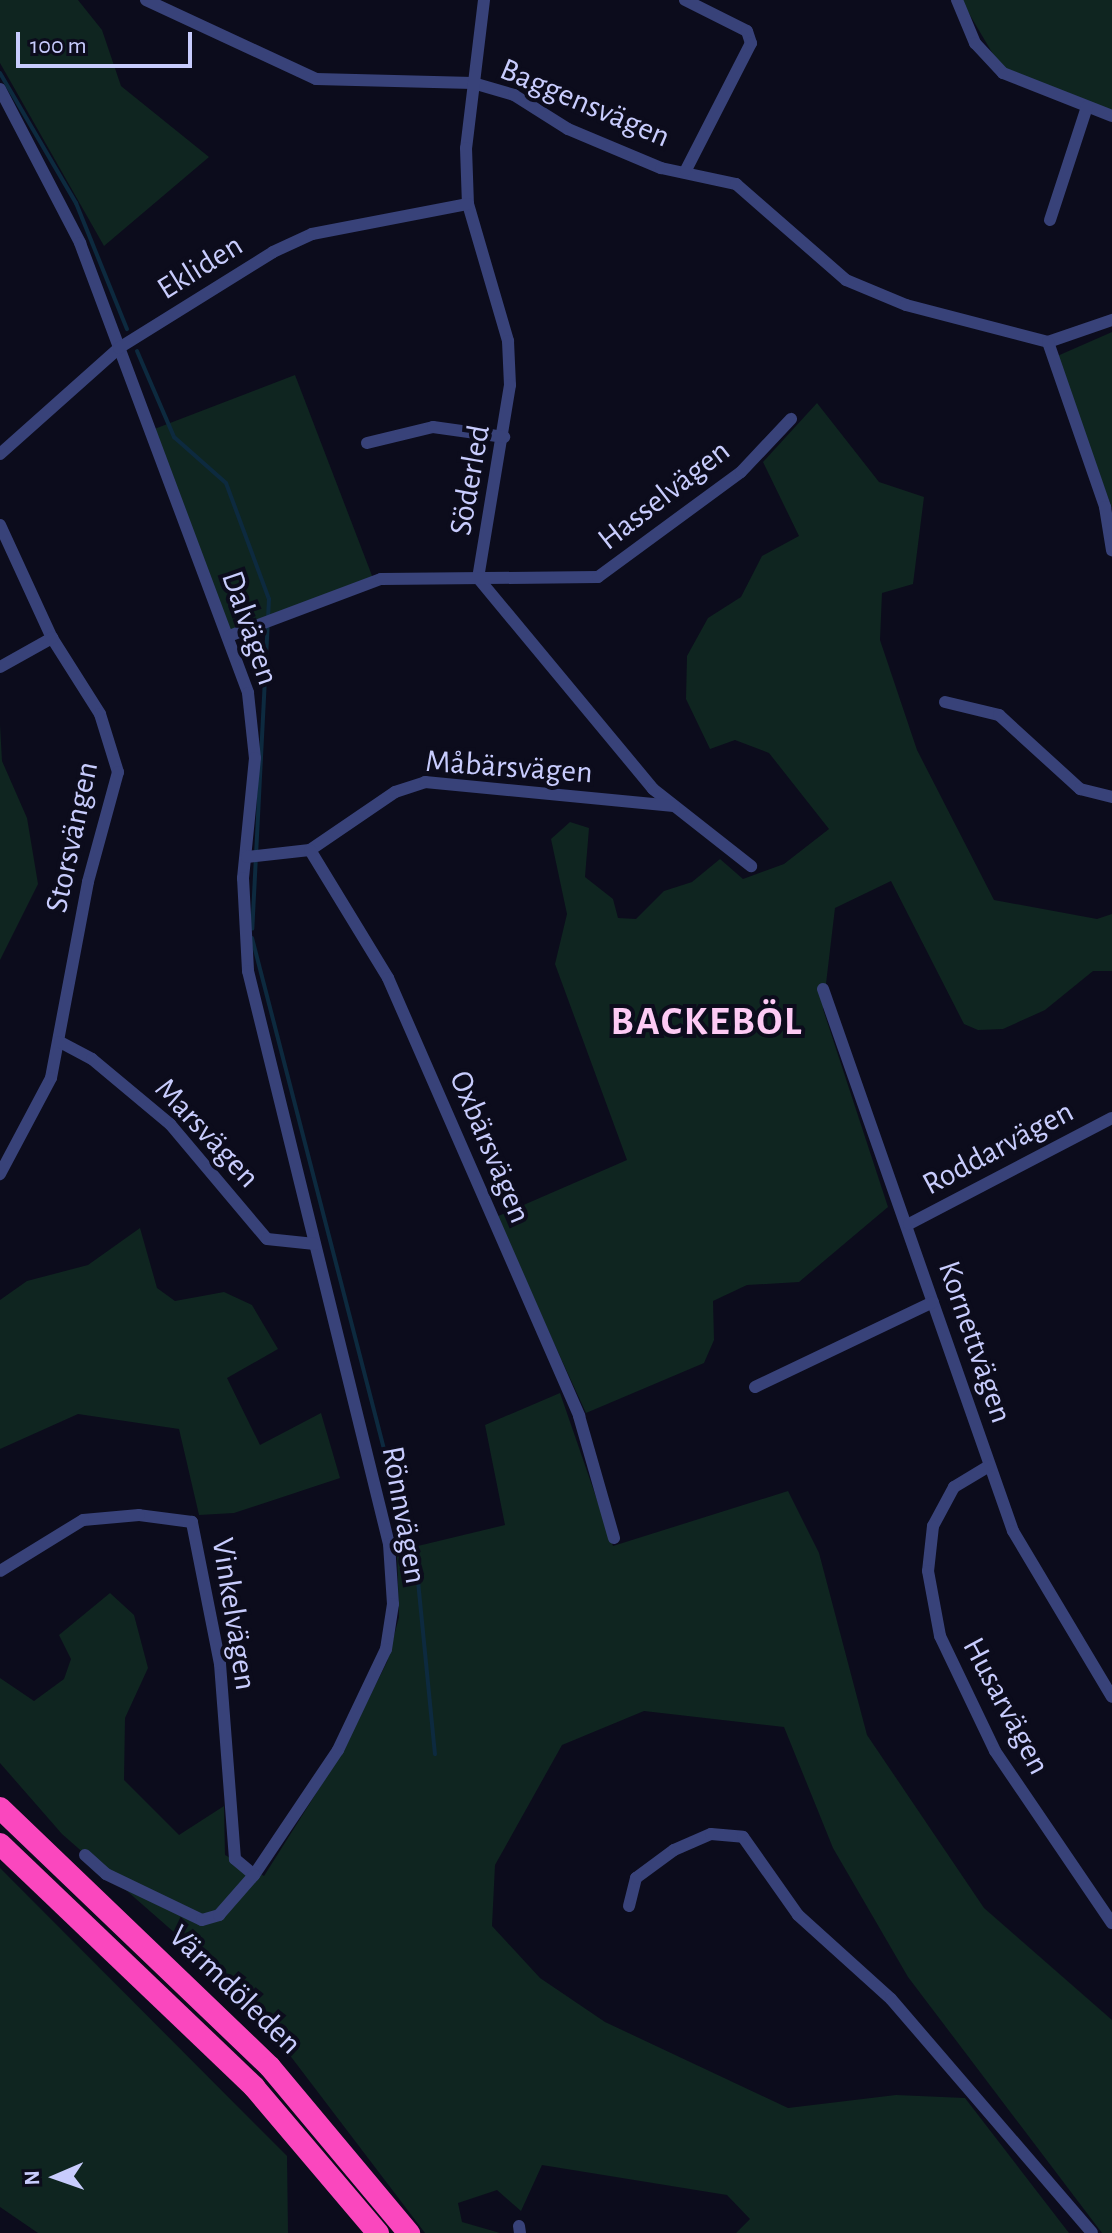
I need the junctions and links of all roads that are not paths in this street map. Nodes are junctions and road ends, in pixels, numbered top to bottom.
1 (146, 0) edge
2 (484, 0) edge
3 (685, 0) edge
4 (957, 0) edge
5 (473, 83) junction
6 (0, 89) edge
7 (1087, 107) junction
8 (1112, 116) edge
9 (686, 170) junction
10 (468, 204) junction
11 (1050, 220) dead end
12 (1112, 320) edge
13 (1048, 342) junction
14 (119, 348) junction
15 (791, 419) dead end
16 (504, 437) junction
17 (367, 443) dead end
18 (0, 454) edge
19 (0, 525) edge
20 (1112, 550) edge
21 (478, 578) junction
22 (229, 636) junction
23 (52, 638) junction
24 (0, 667) edge
25 (945, 702) dead end
26 (1112, 797) edge
27 (675, 806) junction
28 (310, 850) junction
29 (247, 857) junction
30 (751, 866) dead end
31 (823, 989) dead end
32 (60, 1042) junction
33 (1112, 1118) edge
34 (0, 1174) edge
35 (307, 1216) joint
36 (909, 1224) junction
37 (315, 1244) junction
38 (933, 1302) junction
39 (755, 1387) dead end
40 (989, 1466) junction
41 (614, 1538) dead end
42 (0, 1571) edge
43 (1112, 1697) edge
44 (0, 1808) edge
45 (0, 1844) edge
46 (85, 1855) dead end
47 (248, 1873) junction
48 (629, 1906) dead end
49 (1112, 1923) edge
50 (378, 2233) edge
51 (409, 2233) edge
52 (1092, 2233) edge

1 - 5 street, Baggensvägen
2 - 5 street, Söderled
3 - 9 street
4 - 7 street
5 - 9 street, Baggensvägen
5 - 10 street, Söderled
6 - 14 street, Dalvägen
7 - 8 street
7 - 11 street
9 - 13 street, Baggensvägen
10 - 14 street, Ekliden
10 - 16 street, Söderled
12 - 13 street
13 - 20 street
14 - 18 street, Ekliden
14 - 22 street, Dalvägen
15 - 21 street, Hasselvägen
16 - 17 street
16 - 21 street, Söderled
19 - 23 street, Storsvängen
21 - 22 street, Hasselvägen
21 - 27 street, Söderled
22 - 29 street, Dalvägen
23 - 24 street
23 - 32 street, Storsvängen
25 - 26 street
27 - 28 street, Måbärsvägen
27 - 30 street, Söderled
28 - 29 street
28 - 41 street, Oxbärsvägen
29 - 35 street, Dalvägen
31 - 36 street, Kornettvägen
32 - 34 street, Storsvängen
32 - 37 street, Marsvägen
33 - 36 street, Roddarvägen
35 - 37 street, Rönnvägen
36 - 38 street, Kornettvägen
37 - 47 street, Rönnvägen
38 - 39 street
38 - 40 street, Kornettvägen
40 - 43 street, Kornettvägen
40 - 49 street, Husarvägen
42 - 47 street, Vinkelvägen
44 - 51 highway, Värmdöleden
45 - 50 highway, Värmdöleden
46 - 47 street, Rönnvägen
48 - 52 street

